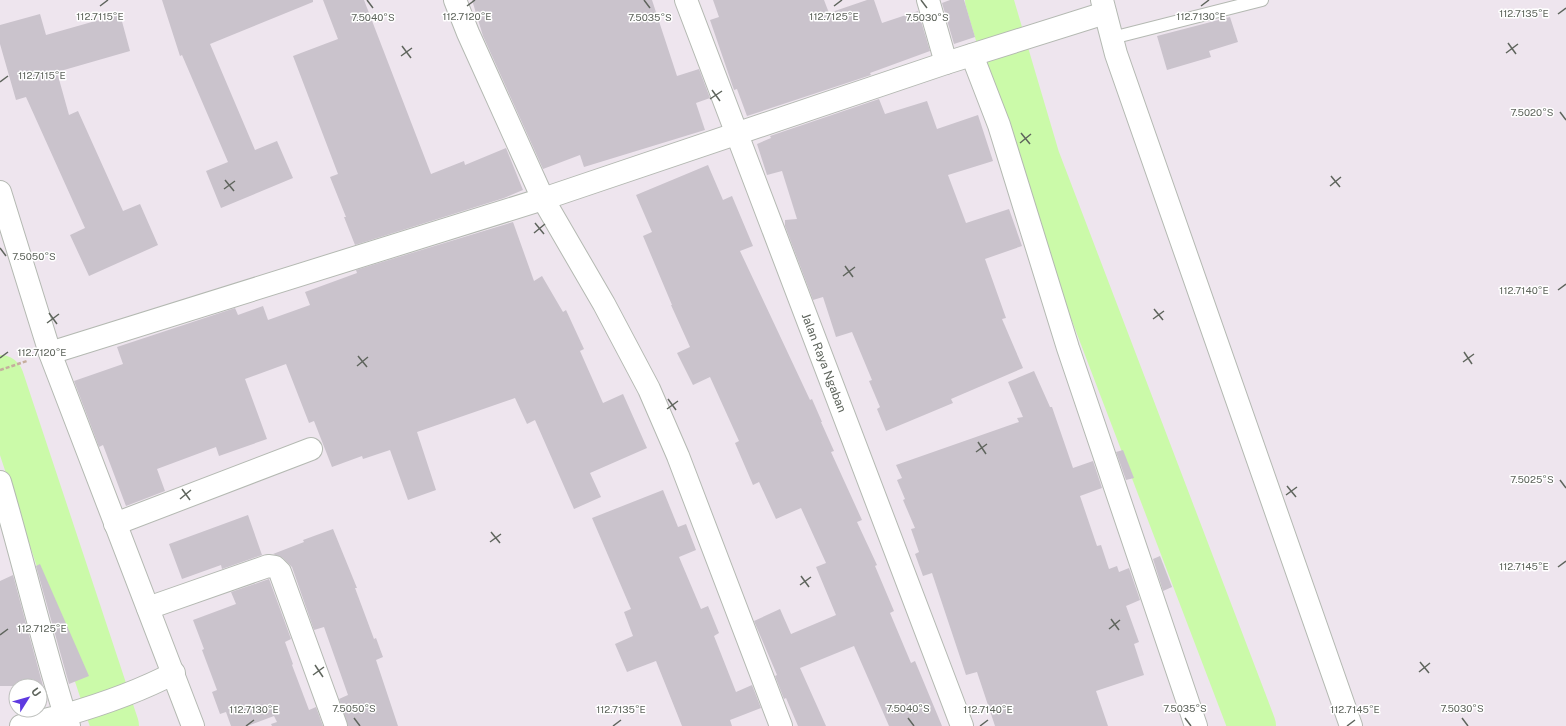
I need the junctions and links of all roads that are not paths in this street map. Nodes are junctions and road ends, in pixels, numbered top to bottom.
1 (455, 0) edge
2 (686, 0) edge
3 (928, 0) edge
4 (1262, 0) edge
5 (1103, 6) edge
6 (1112, 38) junction
7 (978, 53) junction
8 (946, 62) junction
9 (737, 132) junction
10 (0, 192) edge
11 (543, 199) junction
12 (50, 353) junction
13 (311, 449) dead end
14 (0, 482) edge
15 (115, 524) junction
16 (148, 608) junction
17 (174, 673) junction
18 (67, 720) edge
19 (21, 726) edge
20 (193, 726) edge
21 (336, 726) edge
22 (781, 726) edge
23 (962, 726) edge
24 (1196, 726) edge
25 (1351, 726) edge

1 - 11 street
2 - 9 street, Jalan Raya Ngaban
3 - 8 street
4 - 6 lane
5 - 6 street
5 - 7 street
6 - 25 street
7 - 8 street
7 - 24 street
8 - 9 street
9 - 11 street
9 - 23 street, Jalan Raya Ngaban
10 - 12 street
11 - 12 street
11 - 22 street
12 - 15 street
13 - 15 street
14 - 18 street
15 - 16 street
16 - 17 street
16 - 21 street
17 - 18 street
17 - 20 street
18 - 19 street

